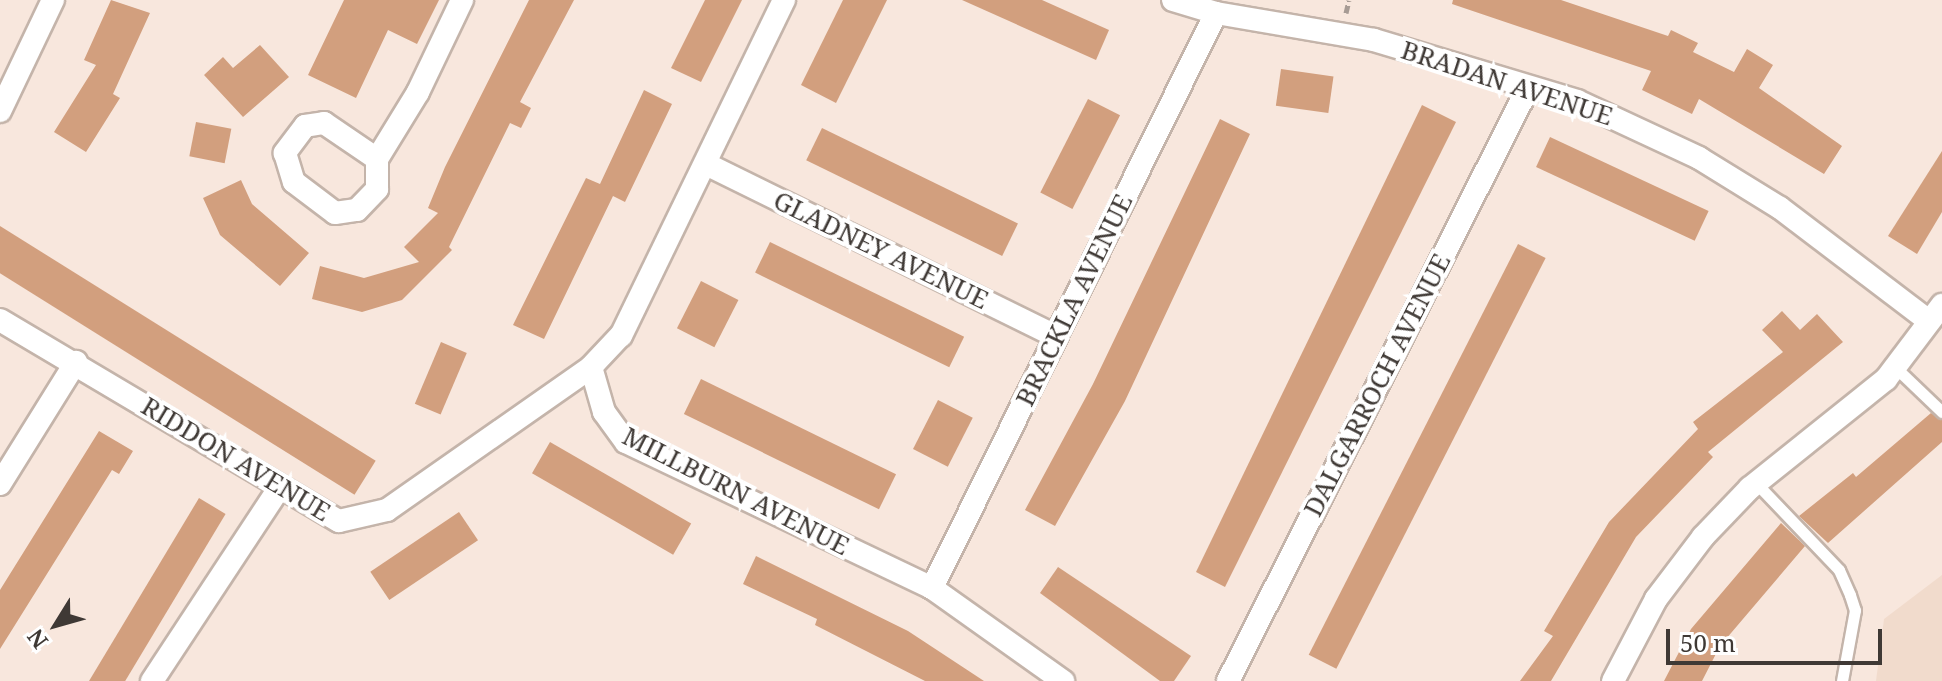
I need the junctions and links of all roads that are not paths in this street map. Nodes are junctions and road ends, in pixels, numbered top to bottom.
1 (53, 0) edge
2 (462, 0) edge
3 (784, 0) edge
4 (1173, 0) edge
5 (1216, 13) junction
6 (1527, 90) junction
7 (0, 111) edge
8 (377, 159) junction
9 (706, 164) junction
10 (1936, 313) edge
11 (0, 320) edge
12 (1056, 336) junction
13 (76, 362) junction
14 (591, 367) junction
15 (1895, 367) junction
16 (1942, 412) edge
17 (1756, 483) junction
18 (0, 484) edge
19 (278, 490) junction
20 (932, 588) junction
21 (152, 681) edge
22 (1063, 681) edge
23 (1228, 681) edge
24 (1613, 681) edge
25 (1842, 681) edge

1 - 7 street
2 - 8 street
3 - 9 street
4 - 5 street, BRADAN AVENUE
5 - 6 street, BRADAN AVENUE
5 - 12 street, BRACKLA AVENUE
6 - 10 street, BRADAN AVENUE
6 - 23 street, DALGARROCH AVENUE
8 - 8 street
9 - 12 street, GLADNEY AVENUE
9 - 14 street
10 - 15 street
11 - 13 street, RIDDON AVENUE
12 - 20 street, BRACKLA AVENUE
13 - 18 street
13 - 19 street, RIDDON AVENUE
14 - 19 street, RIDDON AVENUE
14 - 20 street, MILLBURN AVENUE
15 - 16 lane
15 - 17 street
17 - 24 street
17 - 25 lane
19 - 21 street
20 - 22 street, MILLBURN AVENUE

